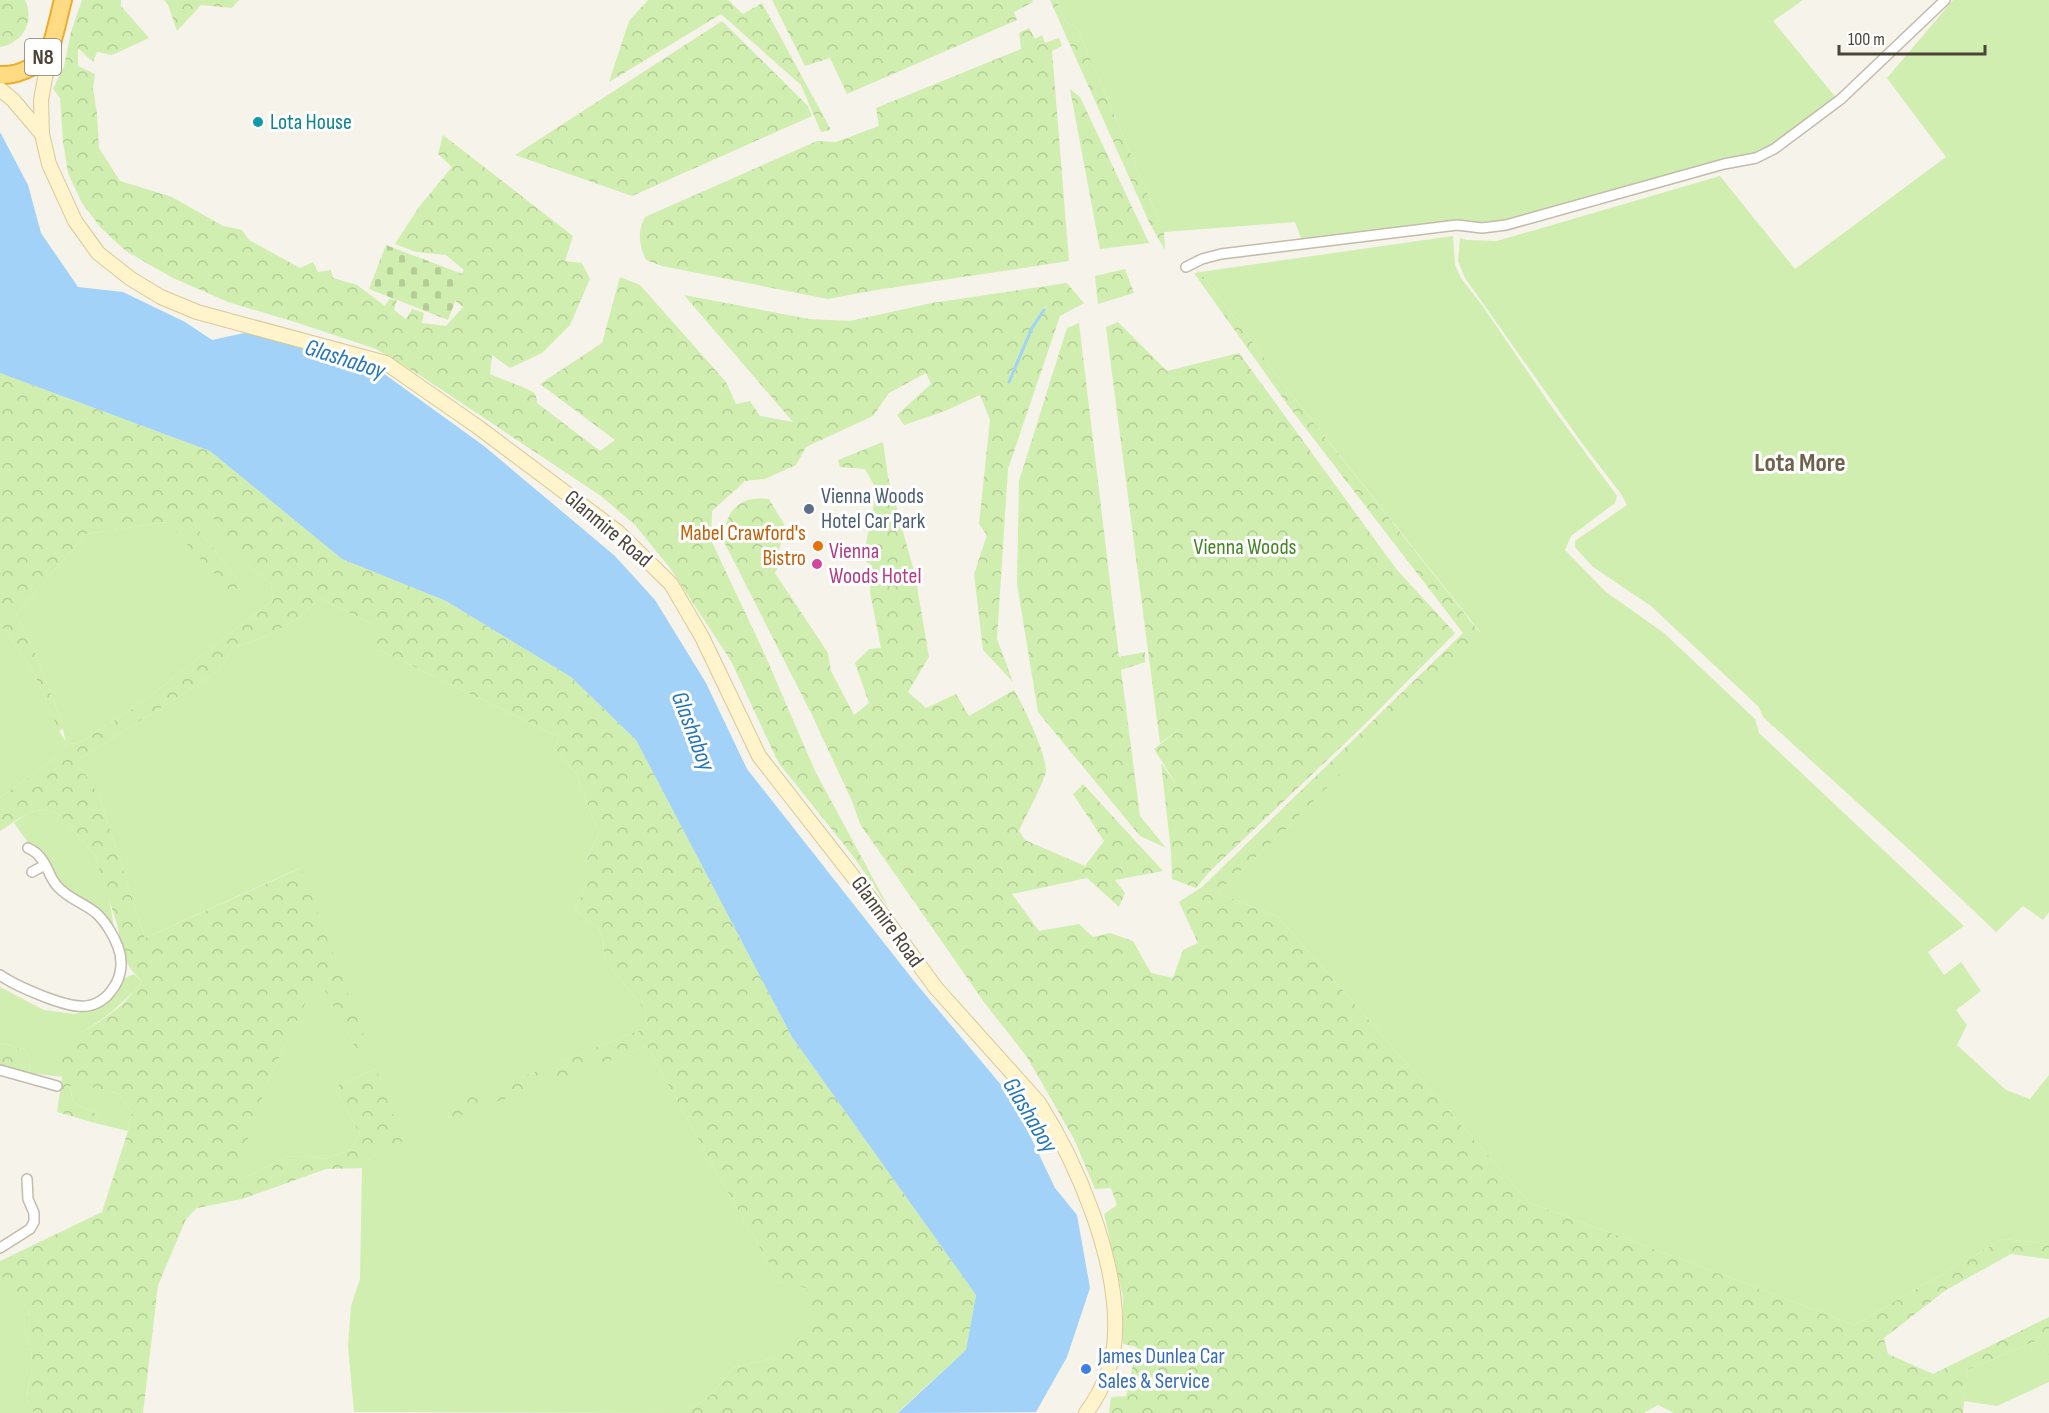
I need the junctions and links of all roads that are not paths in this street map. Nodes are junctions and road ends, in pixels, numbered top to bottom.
1 (1945, 0) edge
2 (60, 4) edge
3 (50, 48) junction
4 (0, 75) edge
5 (0, 89) edge
6 (42, 134) junction
7 (1186, 267) dead end
8 (28, 848) dead end
9 (45, 865) junction
10 (32, 872) dead end
11 (0, 975) edge
12 (0, 1070) edge
13 (57, 1086) dead end
14 (27, 1179) dead end
15 (0, 1248) edge
16 (1086, 1413) edge

1 - 7 street
2 - 3 highway, N8
3 - 4 highway, N8
3 - 6 main road, Glanmire Road
5 - 6 main road
6 - 16 main road, Glanmire Road
8 - 9 street
9 - 10 street
9 - 11 street
12 - 13 street
14 - 15 street

